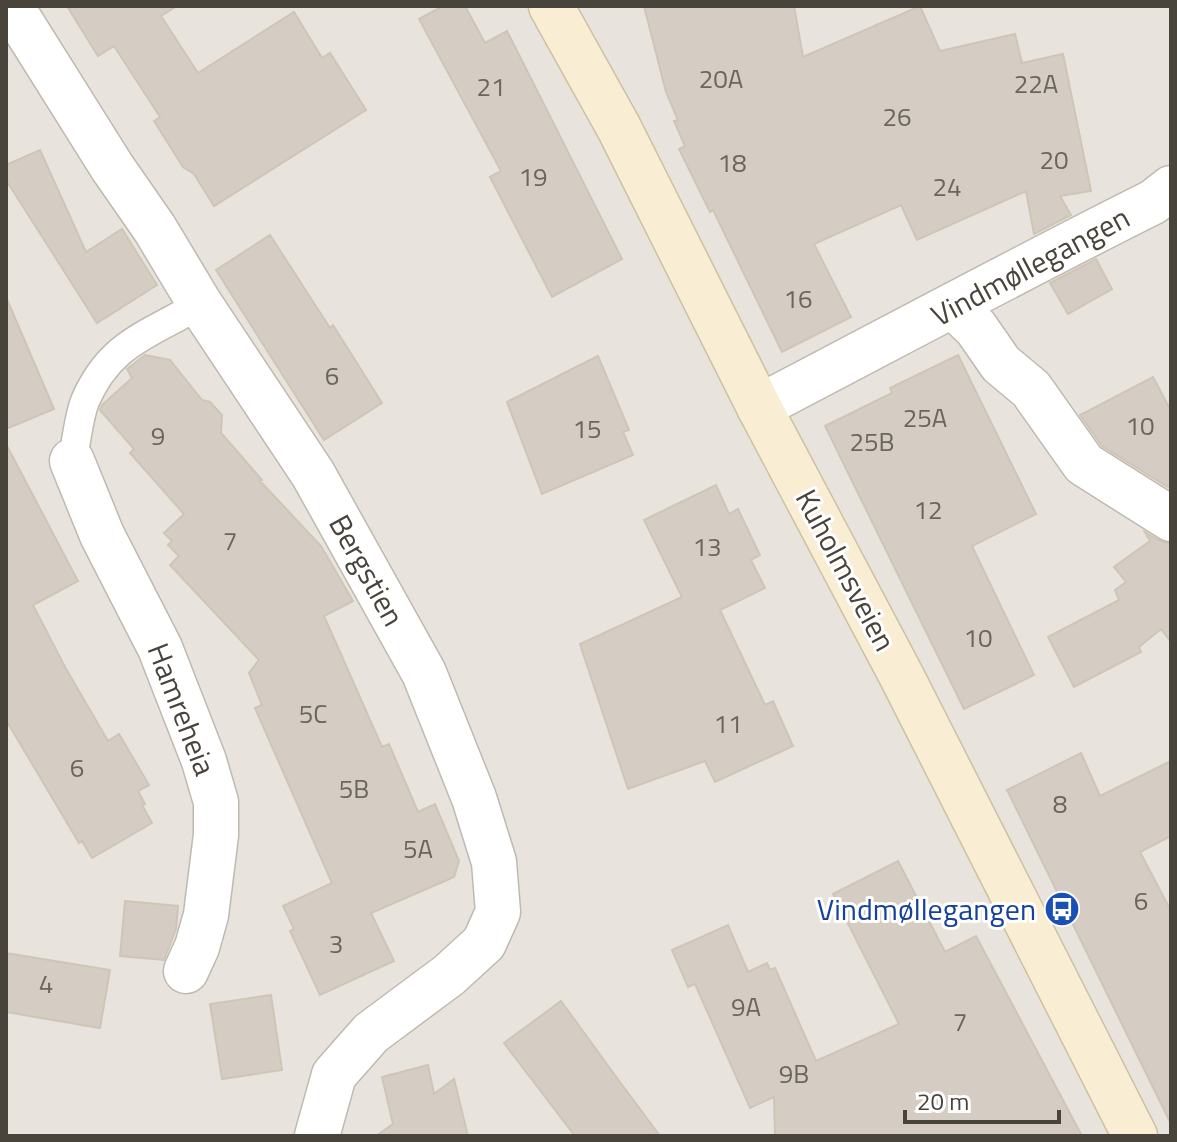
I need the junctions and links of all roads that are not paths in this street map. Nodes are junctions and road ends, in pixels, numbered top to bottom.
1 (11, 6) edge
2 (551, 6) edge
3 (1171, 188) edge
4 (200, 304) junction
5 (953, 306) junction
6 (759, 407) junction
7 (72, 461) joint
8 (1171, 519) edge
9 (186, 971) dead end
10 (317, 1136) edge
11 (1135, 1136) edge

1 - 4 street, Bergstien
2 - 6 street, Kuholmsveien
3 - 5 street, Vindmøllegangen
4 - 7 lane
4 - 10 street, Bergstien
5 - 6 street, Vindmøllegangen
5 - 8 street
6 - 11 street, Kuholmsveien
7 - 9 street, Hamreheia

